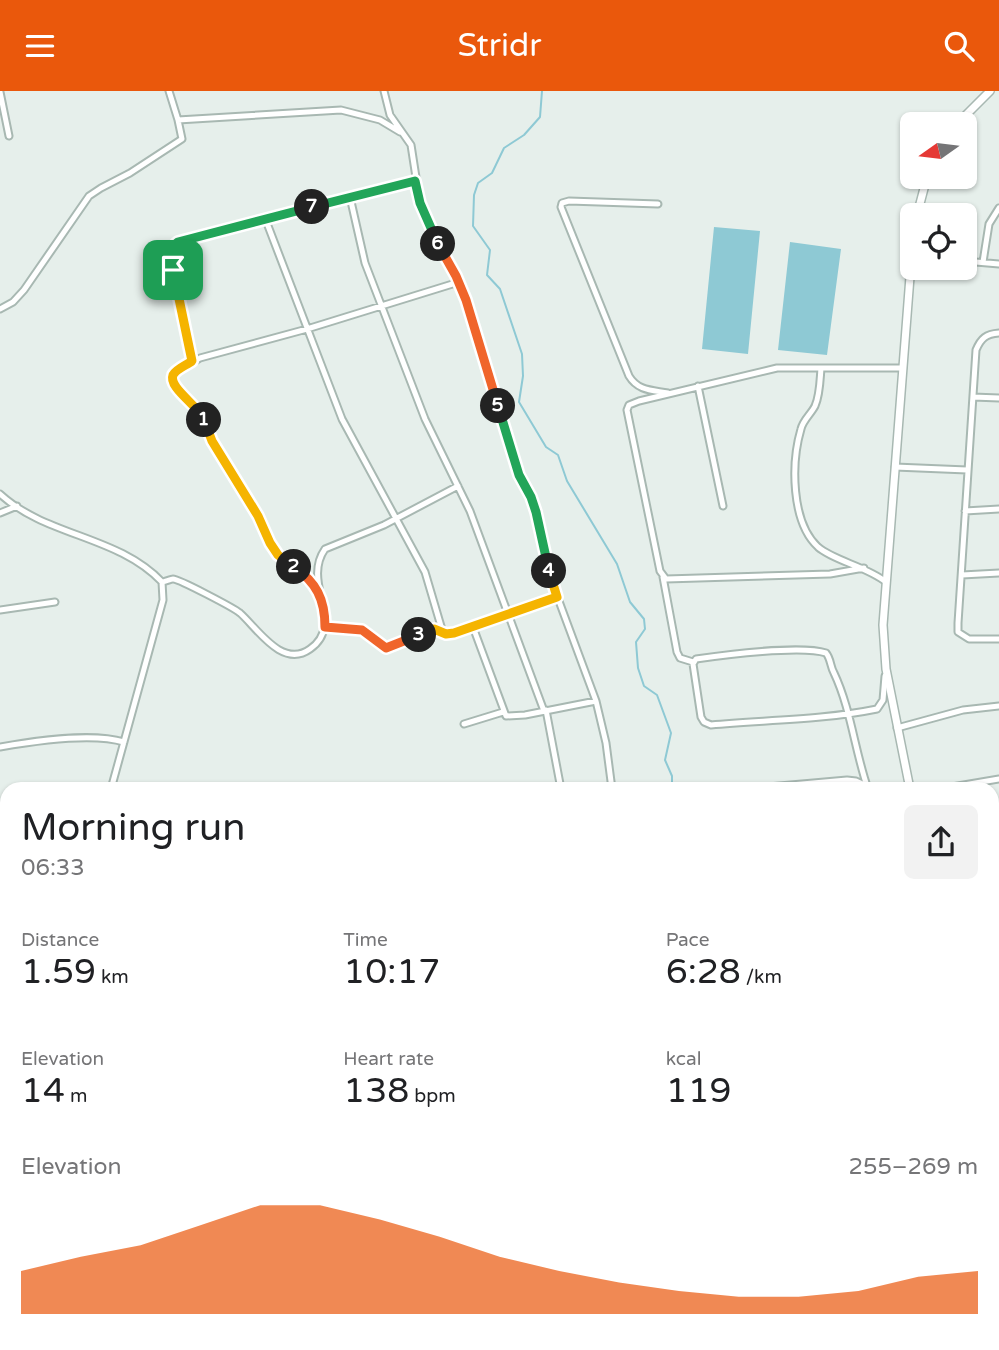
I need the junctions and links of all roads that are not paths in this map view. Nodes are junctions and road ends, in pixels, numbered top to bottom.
1 (169, 91) edge
2 (384, 91) edge
3 (990, 91) edge
4 (0, 92) edge
5 (969, 112) edge
6 (178, 120) junction
7 (404, 134) junction
8 (9, 136) dead end
9 (415, 181) junction
10 (350, 197) junction
11 (658, 204) dead end
12 (999, 208) edge
13 (265, 218) junction
14 (977, 262) edge
15 (983, 262) junction
16 (999, 264) edge
17 (909, 280) edge
18 (459, 282) junction
19 (382, 304) junction
20 (0, 309) edge
21 (307, 329) junction
22 (999, 333) edge
23 (192, 361) junction
24 (821, 368) junction
25 (903, 368) junction
26 (698, 386) junction
27 (671, 393) junction
28 (973, 397) junction
29 (999, 398) edge
30 (895, 467) junction
31 (967, 470) junction
32 (458, 486) junction
33 (0, 493) edge
34 (16, 506) junction
35 (723, 506) dead end
36 (999, 509) edge
37 (965, 511) junction
38 (0, 513) edge
39 (396, 518) junction
40 (864, 568) junction
41 (999, 573) edge
42 (962, 575) junction
43 (663, 577) junction
44 (162, 582) junction
45 (886, 582) junction
46 (321, 596) junction
47 (557, 597) junction
48 (55, 602) dead end
49 (0, 610) edge
50 (508, 614) junction
51 (325, 627) junction
52 (473, 627) junction
53 (443, 633) junction
54 (999, 639) edge
55 (693, 662) junction
56 (886, 669) junction
57 (596, 701) junction
58 (999, 706) edge
59 (545, 711) junction
60 (503, 712) junction
61 (847, 713) junction
62 (464, 724) dead end
63 (897, 728) junction
64 (124, 741) junction
65 (0, 747) edge
66 (999, 779) edge
67 (113, 782) edge
68 (560, 782) edge
69 (611, 782) edge
70 (834, 782) edge
71 (858, 782) edge
72 (866, 782) edge
73 (909, 782) edge
74 (981, 782) edge

1 - 6 street
2 - 7 street
3 - 5 street
4 - 8 street
6 - 7 street
6 - 20 street
7 - 9 street
9 - 10 street
9 - 18 street
10 - 13 street
10 - 19 street
11 - 27 street
12 - 15 street
13 - 21 street
13 - 23 street
14 - 15 street
15 - 16 street
17 - 25 street
18 - 19 street
18 - 47 street
19 - 21 street
19 - 32 street
21 - 23 street
21 - 39 street
22 - 28 street
23 - 46 street
24 - 25 street
24 - 26 street
24 - 40 street
25 - 30 street
26 - 27 street
26 - 35 street
27 - 43 street
28 - 29 street
28 - 31 street
30 - 31 street
30 - 45 street
31 - 37 street
32 - 39 street
32 - 50 street
33 - 34 street
34 - 38 street
34 - 44 street
36 - 37 street
37 - 42 street
39 - 46 street
39 - 53 street
40 - 43 street
40 - 45 street
41 - 42 street
42 - 54 street
43 - 55 street
44 - 51 street
44 - 64 street
45 - 56 street
46 - 51 street
47 - 50 street
47 - 57 street
48 - 49 street
50 - 52 street
50 - 59 street
51 - 53 street
52 - 53 street
52 - 60 street
55 - 61 street
55 - 61 street
56 - 61 street
56 - 63 street
57 - 59 street
57 - 69 street
58 - 63 street
59 - 60 street
59 - 68 street
60 - 62 street
61 - 72 street
63 - 73 street
64 - 65 street
64 - 67 street
66 - 74 street
70 - 71 street

